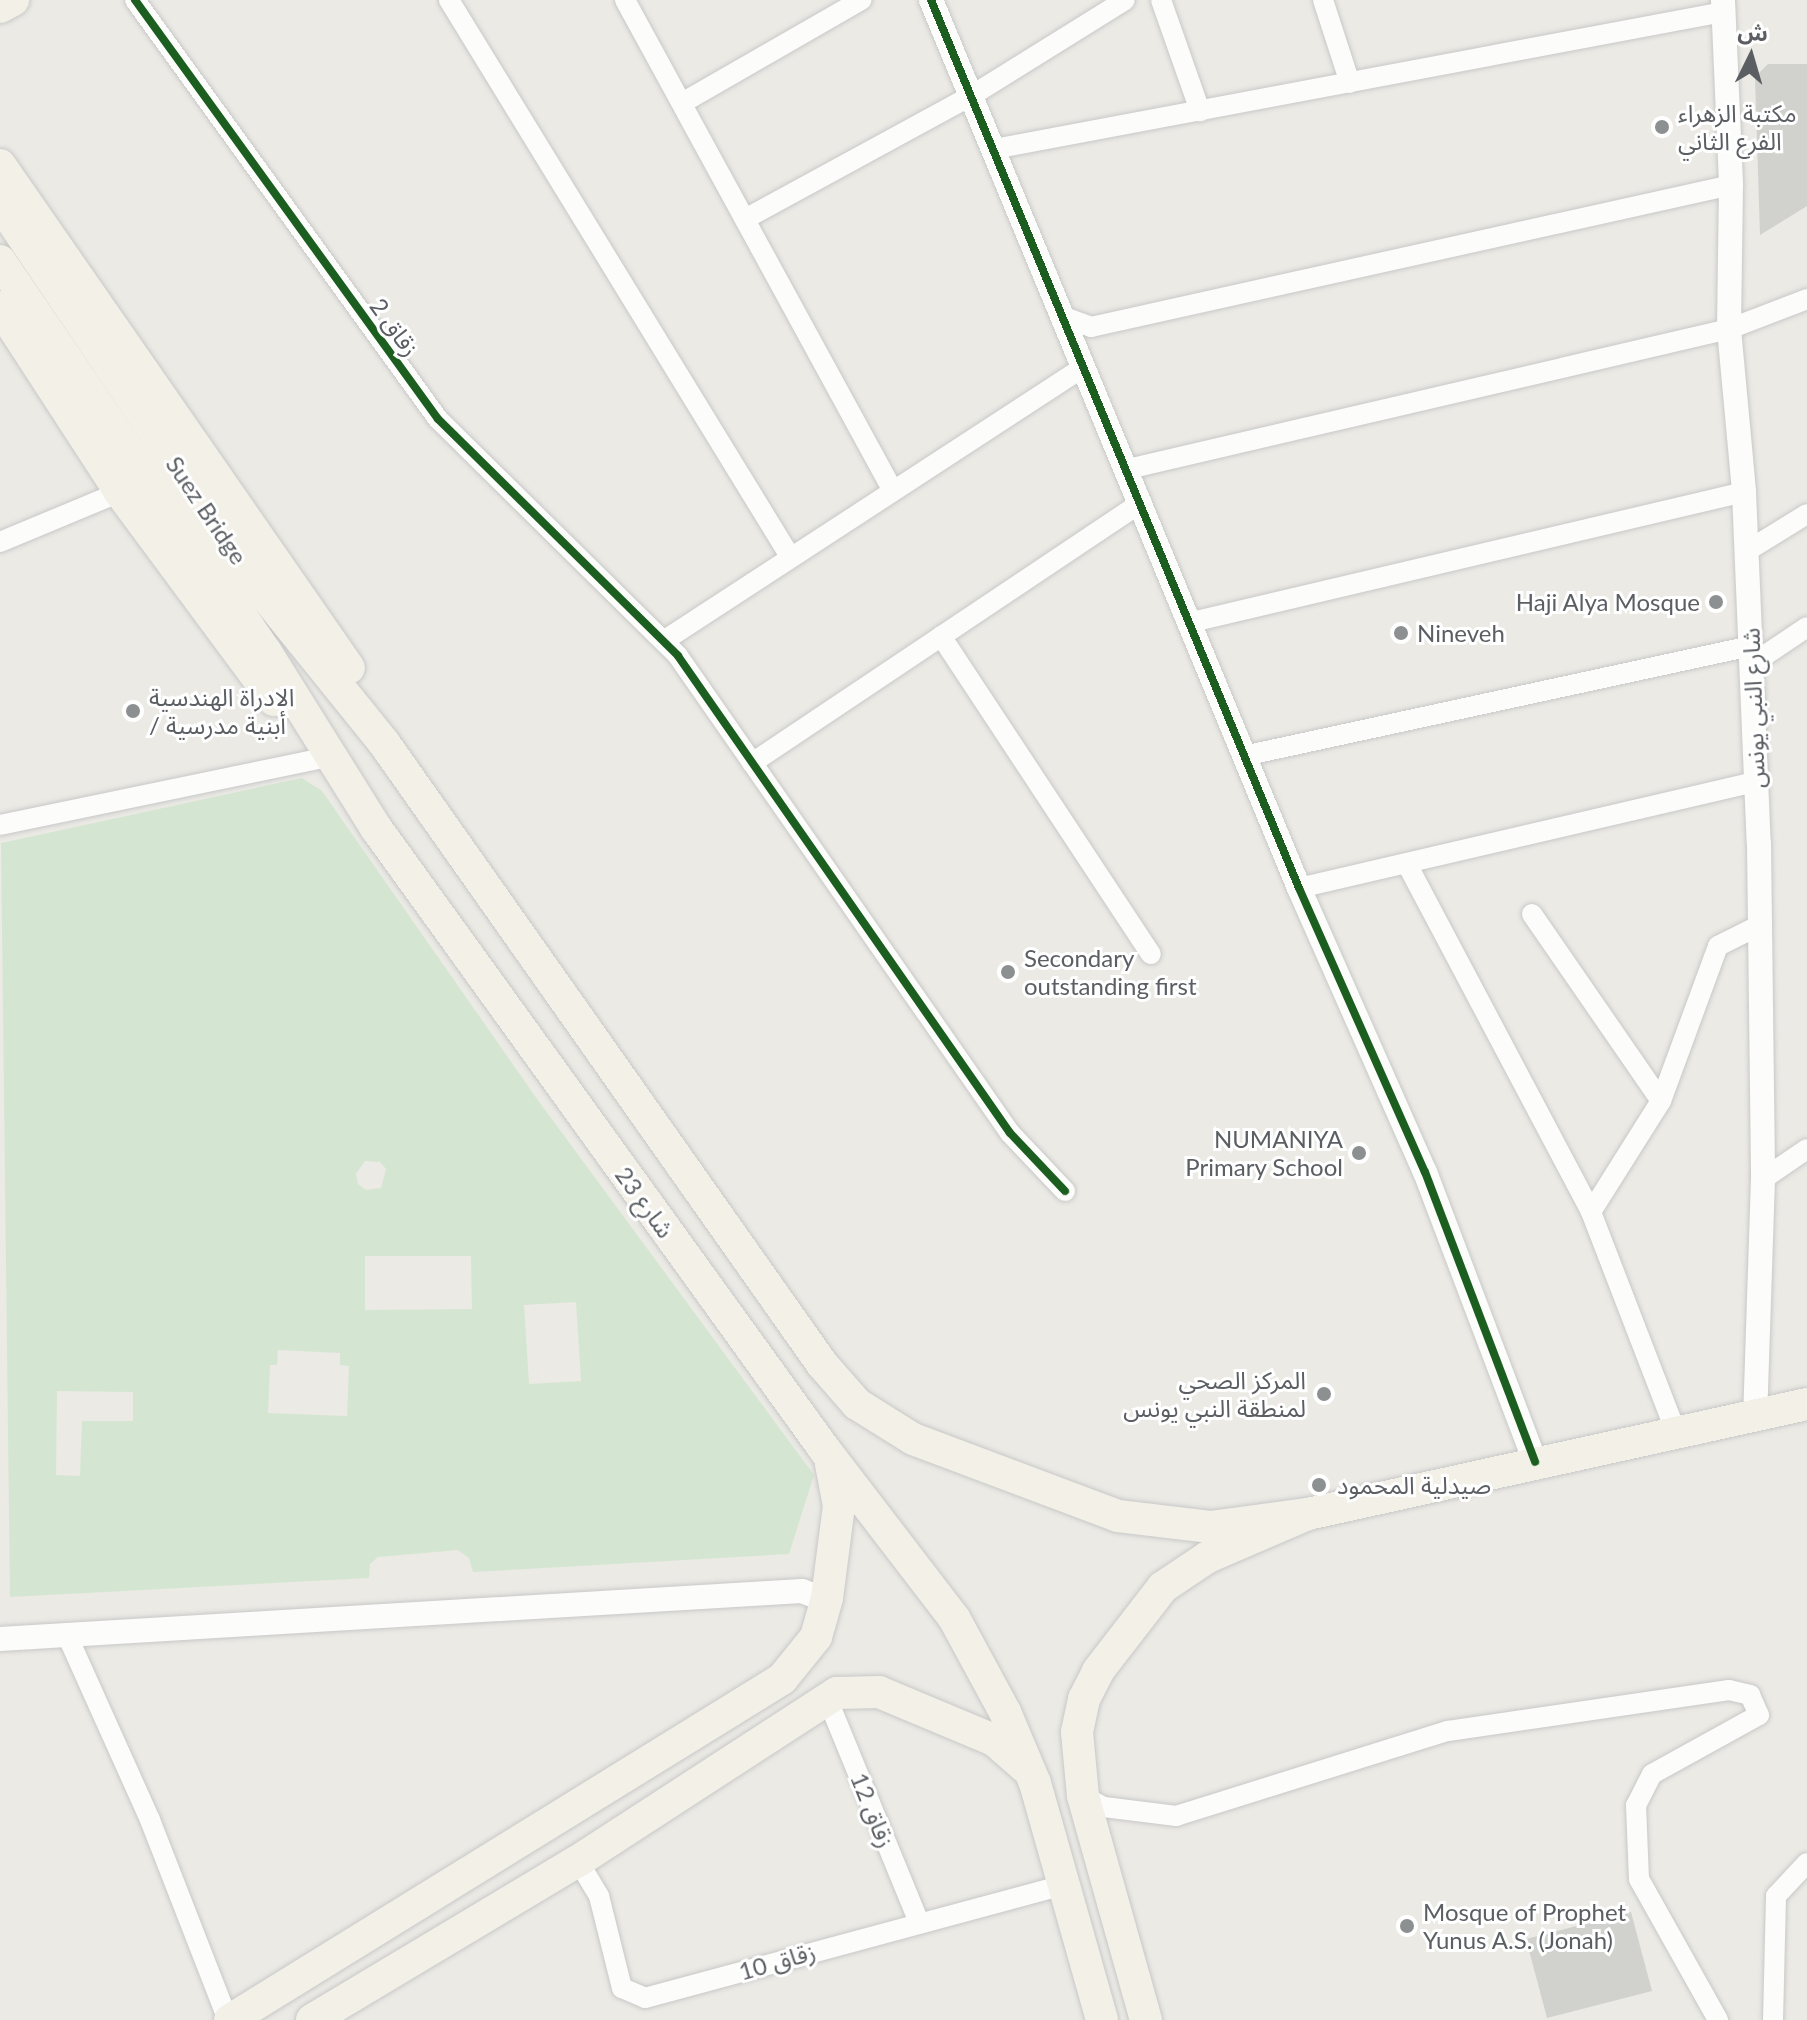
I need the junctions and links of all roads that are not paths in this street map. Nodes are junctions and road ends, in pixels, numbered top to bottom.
1 (13, 0) edge
2 (135, 0) edge
3 (449, 0) edge
4 (625, 0) edge
5 (861, 0) edge
6 (931, 0) edge
7 (1125, 0) edge
8 (1161, 0) edge
9 (1323, 0) edge
10 (1723, 6) edge
11 (0, 7) edge
12 (1350, 83) junction
13 (971, 96) junction
14 (682, 103) junction
15 (1200, 111) junction
16 (994, 149) junction
17 (0, 165) edge
18 (1731, 185) junction
19 (0, 203) edge
20 (745, 219) junction
21 (0, 261) edge
22 (1807, 299) edge
23 (0, 307) edge
24 (1064, 317) junction
25 (1729, 329) junction
26 (1085, 366) junction
27 (1128, 469) junction
28 (893, 491) junction
29 (120, 492) junction
30 (1744, 492) junction
31 (1142, 502) junction
32 (1807, 514) edge
33 (0, 542) edge
34 (1747, 551) junction
35 (791, 558) junction
36 (252, 604) junction
37 (1192, 622) junction
38 (1807, 627) edge
39 (941, 636) junction
40 (665, 640) junction
41 (1751, 655) junction
42 (1248, 755) junction
43 (318, 759) junction
44 (752, 763) junction
45 (1757, 781) junction
46 (429, 805) junction
47 (0, 825) edge
48 (376, 828) junction
49 (1408, 866) junction
50 (1299, 888) junction
51 (1532, 914) dead end
52 (1760, 925) junction
53 (1151, 954) dead end
54 (1661, 1101) junction
55 (1807, 1149) edge
56 (1763, 1179) junction
57 (1065, 1191) dead end
58 (1591, 1212) junction
59 (1807, 1404) edge
60 (1755, 1416) junction
61 (1676, 1432) junction
62 (825, 1450) junction
63 (1535, 1462) junction
64 (1308, 1514) junction
65 (822, 1619) junction
66 (67, 1635) junction
67 (0, 1639) edge
68 (827, 1698) junction
69 (1035, 1783) junction
70 (1083, 1796) junction
71 (578, 1861) junction
72 (1807, 1863) edge
73 (1065, 1885) junction
74 (919, 1922) junction
75 (229, 2020) edge
76 (312, 2020) edge
77 (1102, 2020) edge
78 (1146, 2020) edge
79 (1718, 2020) edge
80 (1773, 2020) edge

1 - 11 main road
2 - 40 street, زقاق 2
3 - 35 street
4 - 14 street
5 - 14 street
6 - 13 street
7 - 13 street
8 - 15 street
9 - 12 street
10 - 12 street
10 - 18 street, شارع النبي يونس
12 - 15 street
13 - 16 street
13 - 20 street
14 - 20 street
15 - 16 street
16 - 24 street
17 - 46 main road
18 - 24 street
18 - 25 street, شارع النبي يونس
19 - 36 main road, Suez Bridge
20 - 28 street
21 - 36 main road, Suez Bridge
22 - 25 street
23 - 29 main road
24 - 26 street
25 - 27 street
25 - 30 street, شارع النبي يونس
26 - 27 street
26 - 28 street
27 - 31 street
28 - 35 street
29 - 33 street
29 - 43 main road
30 - 34 street, شارع النبي يونس
30 - 37 street
31 - 37 street
31 - 39 street
32 - 34 street
34 - 41 street, شارع النبي يونس
35 - 40 street
36 - 46 main road, Suez Bridge
36 - 48 main road, Suez Bridge
37 - 42 street
38 - 41 street
39 - 44 street
39 - 53 street
40 - 44 street, زقاق 2
41 - 42 street
41 - 45 street, شارع النبي يونس
42 - 50 street
43 - 47 street
43 - 48 main road
44 - 57 street, زقاق 2
45 - 49 street
45 - 52 street, شارع النبي يونس
46 - 64 main road
48 - 62 main road, شارع 23
49 - 50 street
49 - 58 street
50 - 63 street
51 - 54 street
52 - 54 street
52 - 56 street, شارع النبي يونس
54 - 58 street
55 - 56 street
56 - 60 street, شارع النبي يونس
58 - 61 street
59 - 60 main road
60 - 61 main road
61 - 63 main road
62 - 65 main road
62 - 69 main road, شارع 23
63 - 64 main road
64 - 70 main road
65 - 66 street
65 - 75 main road
66 - 67 street
66 - 75 street
68 - 69 main road
68 - 71 main road
68 - 74 street, زقاق 12
69 - 73 main road
70 - 78 main road
70 - 79 street
71 - 74 street, زقاق 10
71 - 76 main road
72 - 80 street
73 - 74 street, زقاق 10
73 - 77 main road

